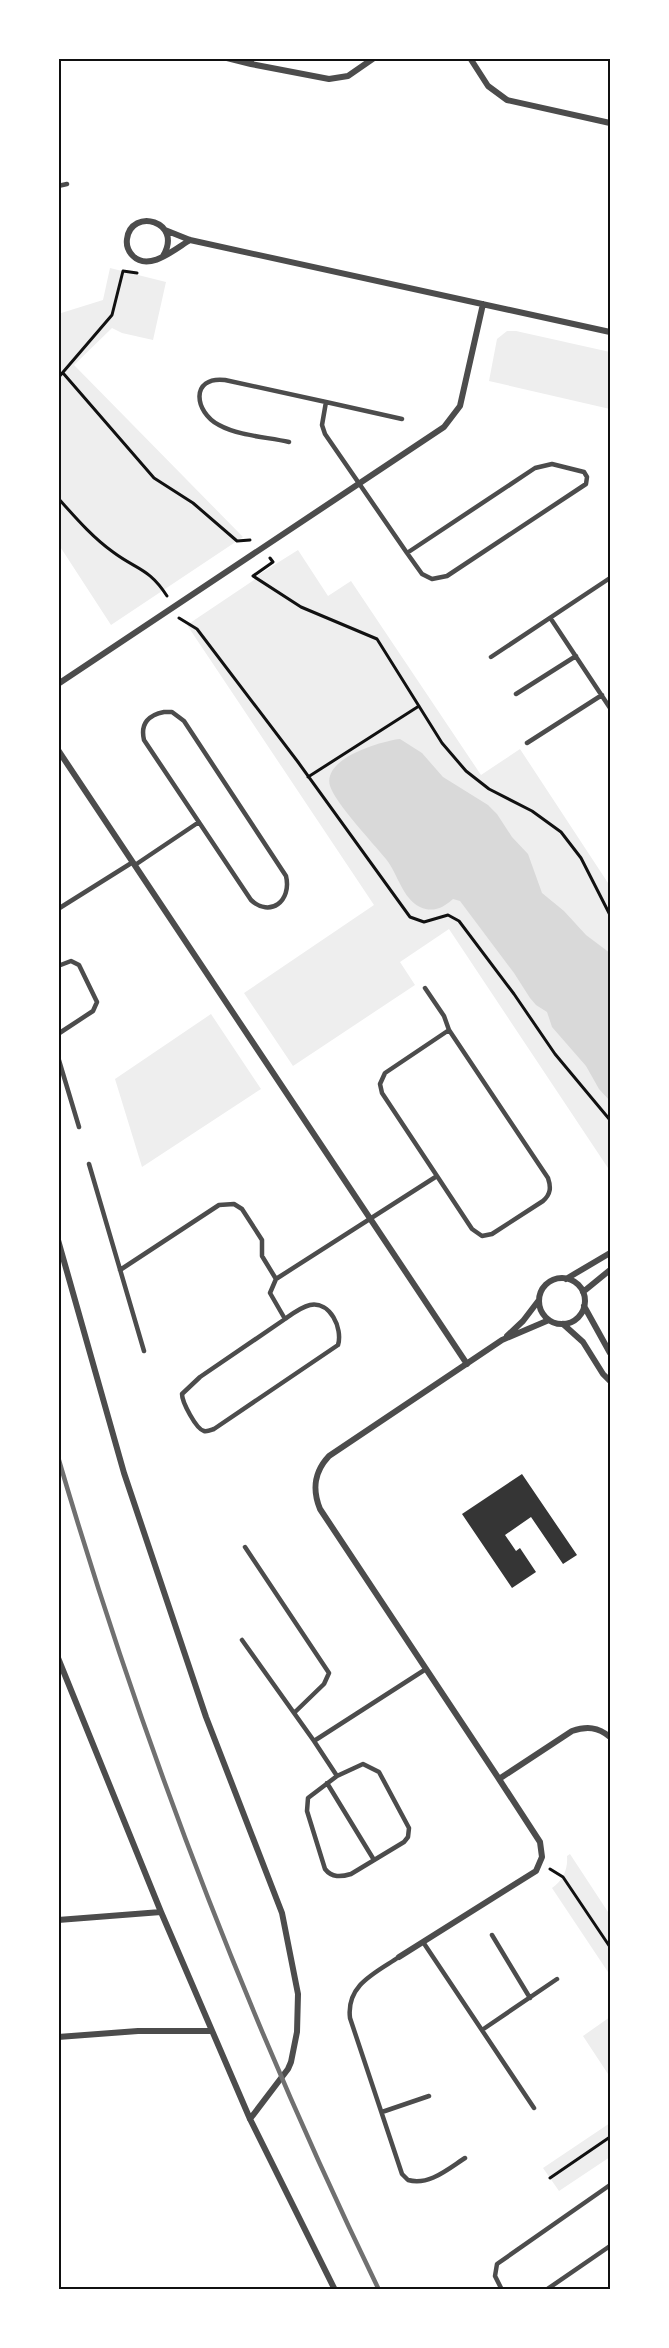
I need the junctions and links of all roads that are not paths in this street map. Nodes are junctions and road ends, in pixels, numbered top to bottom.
1 (227, 58) edge
2 (374, 58) edge
3 (470, 58) edge
4 (251, 61) edge
5 (610, 123) edge
6 (67, 184) dead end
7 (58, 186) edge
8 (165, 230) junction
9 (190, 240) junction
10 (163, 256) junction
11 (483, 304) junction
12 (610, 332) edge
13 (326, 402) junction
14 (402, 419) dead end
15 (289, 442) dead end
16 (360, 483) junction
17 (407, 553) junction
18 (610, 578) edge
19 (551, 619) junction
20 (576, 656) junction
21 (491, 657) dead end
22 (58, 684) edge
23 (516, 694) dead end
24 (602, 695) junction
25 (610, 708) edge
26 (527, 743) dead end
27 (58, 750) edge
28 (199, 822) junction
29 (134, 863) junction
30 (58, 909) edge
31 (58, 966) edge
32 (425, 988) dead end
33 (449, 1030) junction
34 (58, 1034) edge
35 (58, 1057) edge
36 (79, 1127) dead end
37 (89, 1164) dead end
38 (437, 1176) junction
39 (371, 1218) junction
40 (58, 1240) edge
41 (610, 1254) edge
42 (120, 1270) junction
43 (610, 1270) edge
44 (566, 1279) junction
45 (276, 1280) junction
46 (583, 1292) junction
47 (539, 1300) junction
48 (584, 1306) junction
49 (285, 1319) junction
50 (549, 1320) junction
51 (563, 1324) junction
52 (502, 1340) junction
53 (144, 1351) dead end
54 (610, 1353) edge
55 (467, 1364) junction
56 (610, 1381) edge
57 (245, 1547) dead end
58 (242, 1640) dead end
59 (58, 1658) edge
60 (426, 1669) junction
61 (294, 1713) junction
62 (610, 1737) edge
63 (314, 1741) junction
64 (337, 1776) junction
65 (499, 1779) junction
66 (327, 1783) junction
67 (374, 1860) junction
68 (161, 1912) junction
69 (58, 1920) edge
70 (492, 1935) dead end
71 (423, 1942) junction
72 (399, 1957) joint
73 (557, 1979) dead end
74 (530, 1998) junction
75 (482, 2030) junction
76 (212, 2031) junction
77 (58, 2037) edge
78 (429, 2096) dead end
79 (534, 2108) dead end
80 (382, 2112) junction
81 (250, 2119) junction
82 (465, 2158) dead end
83 (610, 2185) edge
84 (610, 2246) edge
85 (334, 2289) edge
86 (502, 2289) edge
87 (546, 2289) edge

1 - 4 street
2 - 4 street
3 - 5 street
6 - 7 lane
8 - 9 street
8 - 10 street
8 - 10 street
9 - 10 street
9 - 11 street
11 - 12 street
11 - 16 street
13 - 14 lane
13 - 15 lane
13 - 16 lane
16 - 17 lane
16 - 22 street
17 - 17 lane
18 - 19 lane
19 - 20 lane
19 - 21 lane
20 - 23 lane
20 - 24 lane
24 - 25 lane
24 - 26 lane
27 - 29 street
28 - 28 lane
28 - 29 lane
29 - 30 lane
29 - 39 street
31 - 34 lane
32 - 33 lane
33 - 38 lane
33 - 38 lane
35 - 36 lane
37 - 42 lane
38 - 39 lane
39 - 45 lane
39 - 55 street
40 - 81 street
41 - 44 street
42 - 45 lane
42 - 53 lane
43 - 46 street
44 - 46 street
44 - 47 street
45 - 49 lane
46 - 48 street
47 - 50 street
47 - 52 street
48 - 51 street
48 - 54 street
49 - 49 lane
50 - 51 street
50 - 52 street
51 - 56 street
52 - 55 street
55 - 60 street
57 - 61 lane
58 - 61 lane
59 - 68 street
60 - 63 lane
60 - 65 street
61 - 63 lane
62 - 65 street
63 - 64 lane
64 - 66 lane
64 - 67 lane
65 - 71 street
66 - 67 lane
66 - 67 lane
68 - 69 street
68 - 76 street
70 - 74 lane
71 - 72 street
71 - 75 lane
72 - 80 lane
73 - 74 lane
74 - 75 lane
75 - 79 lane
76 - 77 street
76 - 81 street
78 - 80 lane
80 - 82 lane
81 - 85 street
83 - 86 lane
84 - 87 lane

